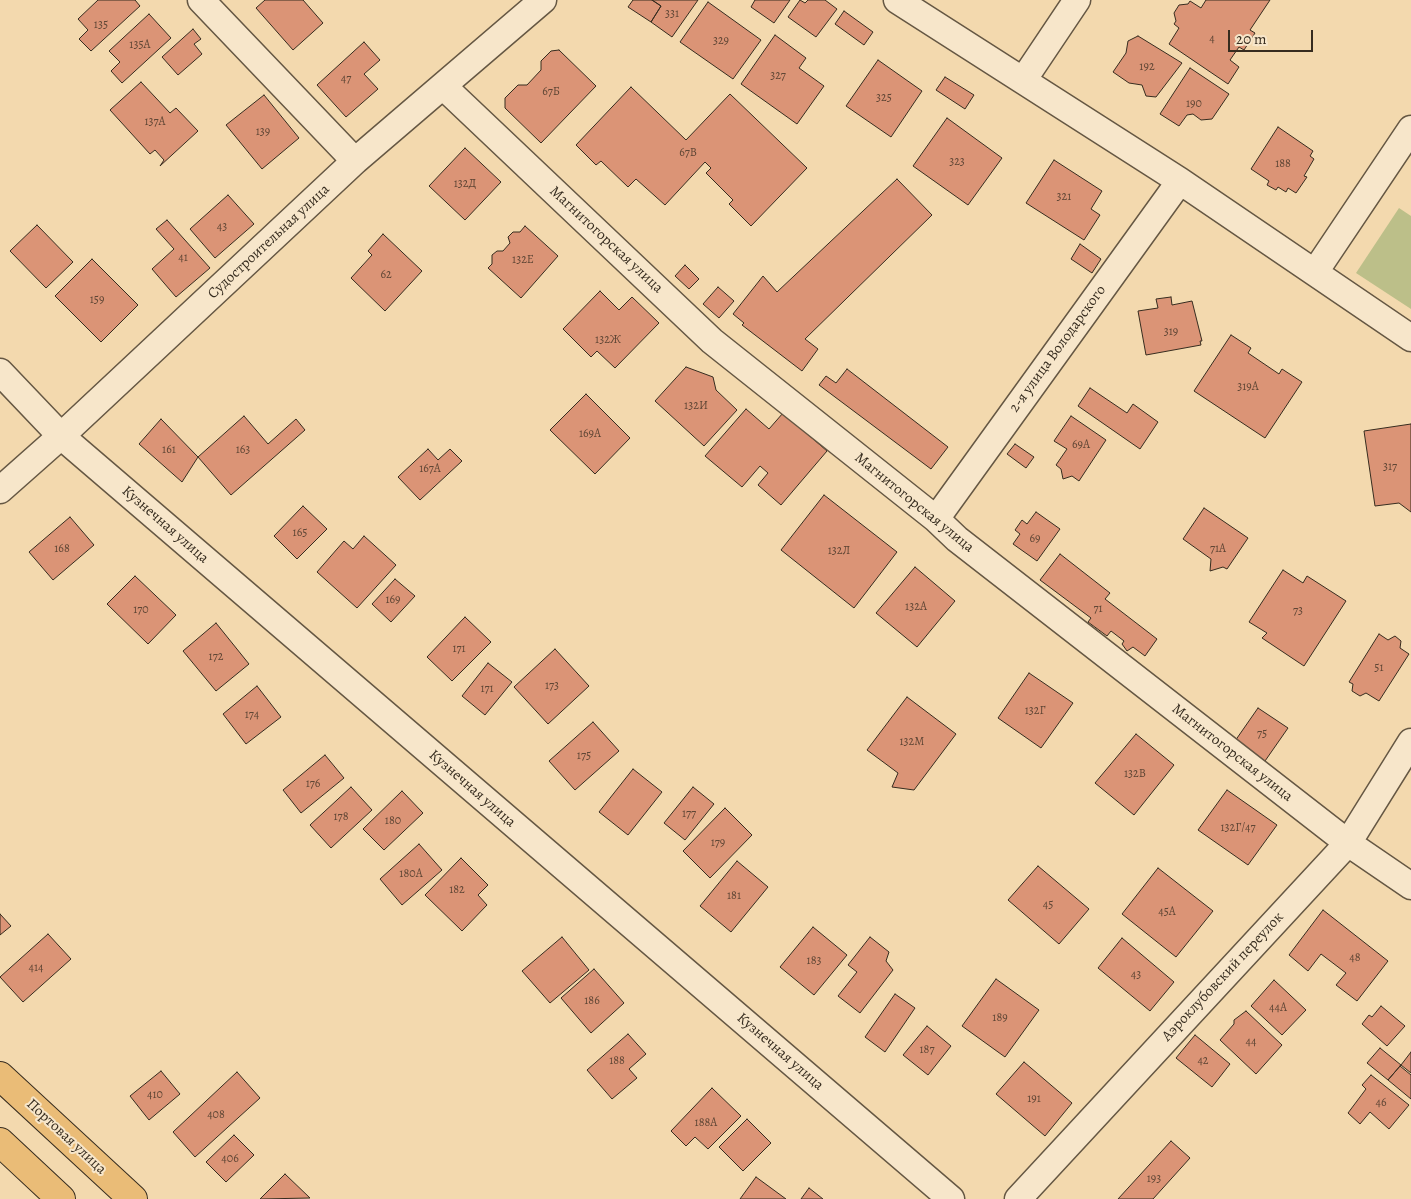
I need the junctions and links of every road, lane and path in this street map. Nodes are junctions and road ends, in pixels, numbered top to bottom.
1 (201, 0) edge
2 (543, 0) edge
3 (897, 0) edge
4 (1076, 0) edge
5 (1024, 79) junction
6 (444, 87) junction
7 (1411, 129) edge
8 (355, 161) junction
9 (1180, 181) junction
10 (1315, 272) junction
11 (1411, 338) edge
12 (0, 372) edge
13 (61, 436) junction
14 (0, 490) edge
15 (936, 518) junction
16 (1411, 742) edge
17 (1348, 843) junction
18 (1411, 886) edge
19 (0, 1076) edge
20 (0, 1142) edge
21 (61, 1199) edge
22 (133, 1199) edge
23 (951, 1199) edge
24 (1018, 1199) edge

1 - 8 street
2 - 6 street, Судостроительная улица
3 - 5 street
4 - 5 street
5 - 9 street
6 - 8 street, Судостроительная улица
6 - 15 street, Магнитогорская улица
7 - 10 street
8 - 13 street, Судостроительная улица
9 - 10 street
9 - 15 street, 2-я улица Володарского
10 - 11 street
12 - 13 street, Кузнечная улица
13 - 14 street, Судостроительная улица
13 - 23 street, Кузнечная улица
15 - 17 street, Магнитогорская улица
16 - 17 street, Аэроклубовский переулок
17 - 18 street, Магнитогорская улица
17 - 24 street, Аэроклубовский переулок
19 - 22 main road, Портовая улица
20 - 21 main road

